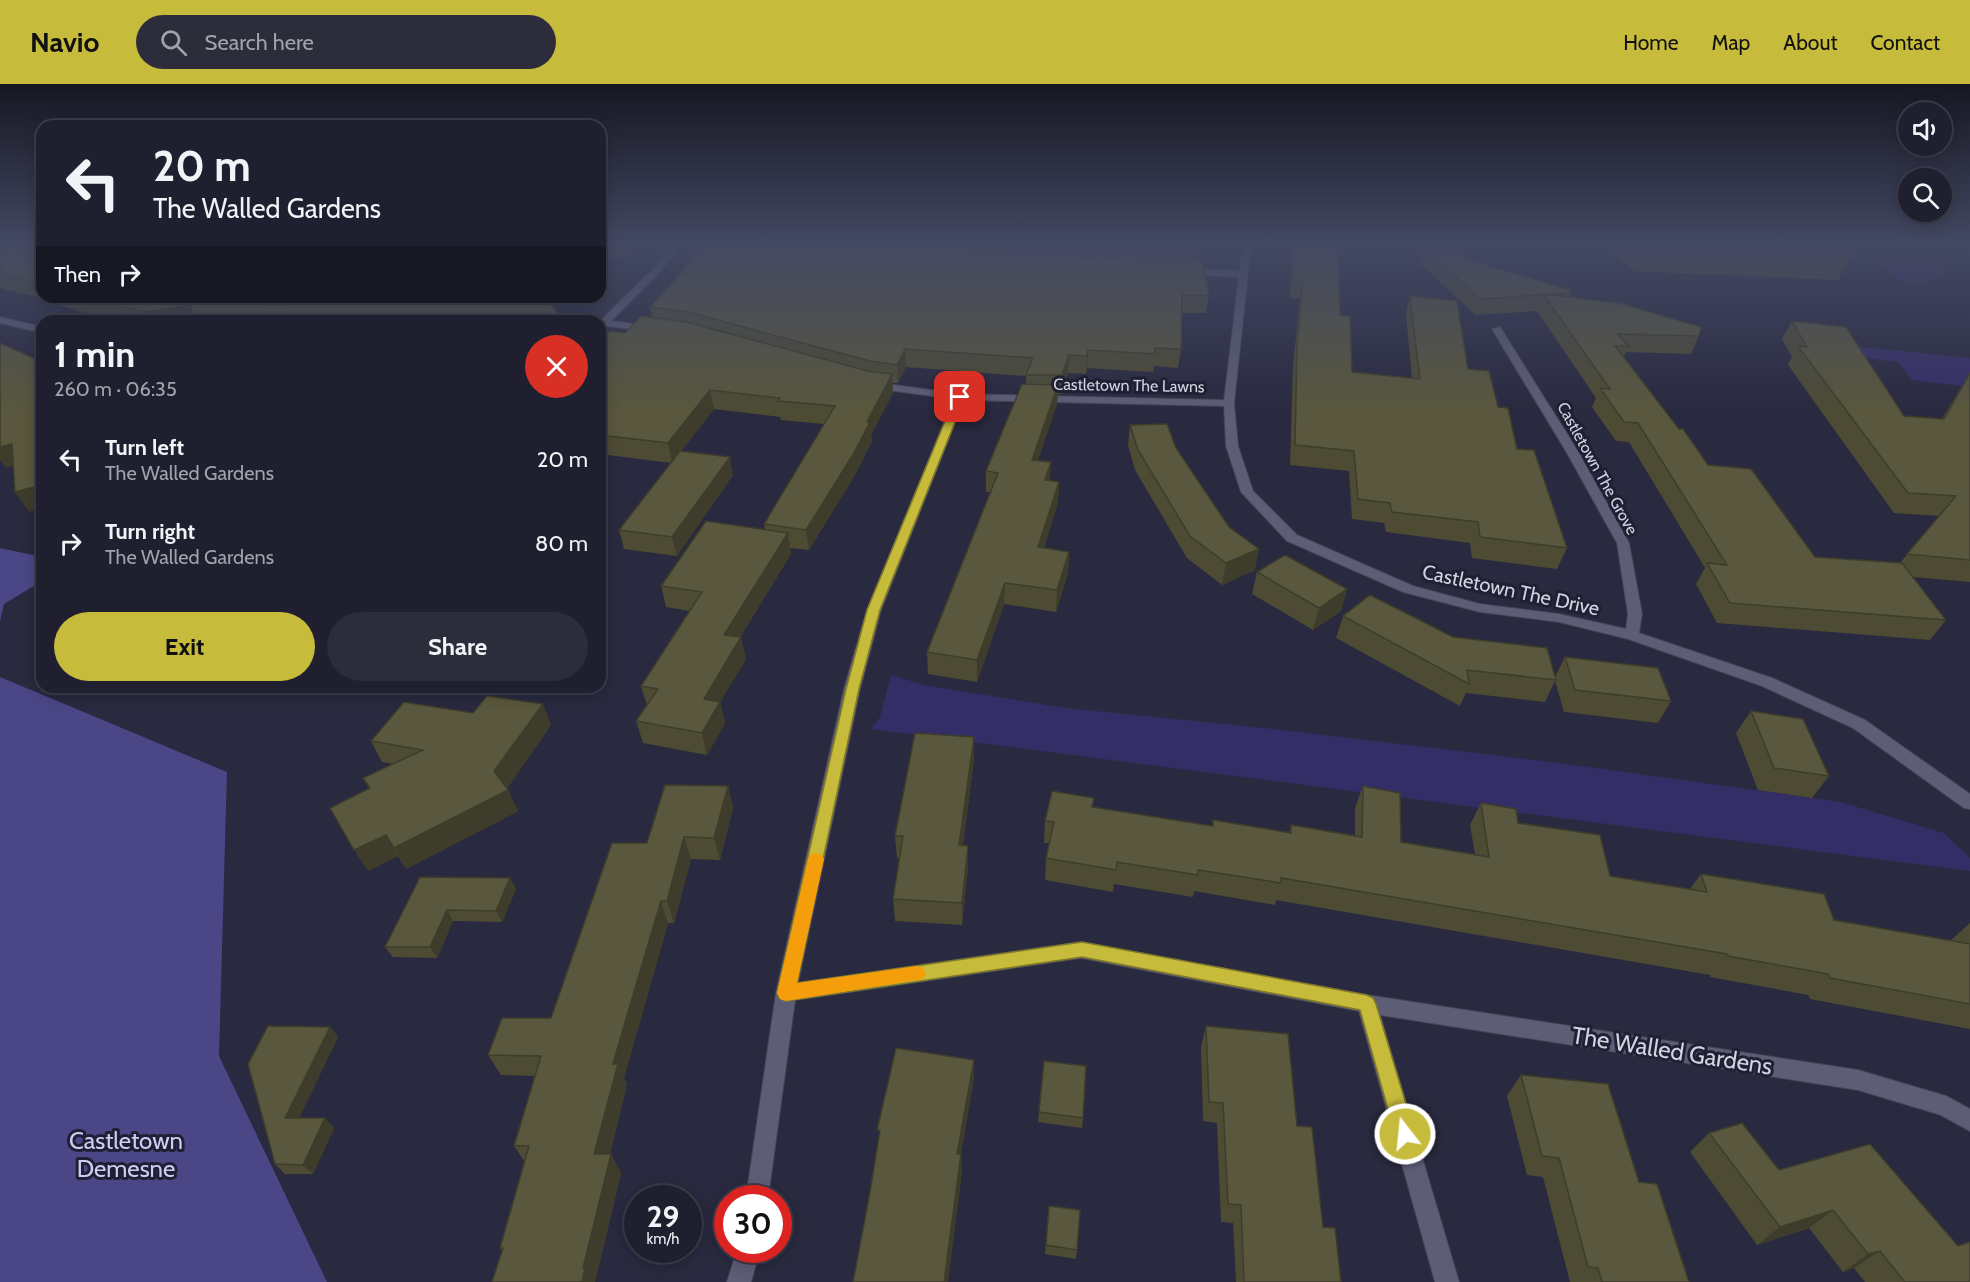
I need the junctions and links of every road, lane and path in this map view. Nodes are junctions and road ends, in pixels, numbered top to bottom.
1 (626, 301) edge
2 (1239, 301) edge
3 (0, 320) edge
4 (606, 321) edge
5 (606, 325) edge
6 (36, 329) edge
7 (1497, 329) dead end
8 (661, 331) edge
9 (860, 382) edge
10 (960, 397) junction
11 (1229, 403) junction
12 (1632, 635) junction
13 (1970, 803) edge
14 (786, 993) junction
15 (1367, 1004) junction
16 (1970, 1121) edge
17 (759, 1185) edge
18 (745, 1263) edge
19 (739, 1282) edge
20 (1447, 1282) edge

1 - 4 street
2 - 11 street, Castletown The Drive
3 - 6 street
5 - 8 street
7 - 12 street, Castletown The Grove
9 - 10 street, Castletown The Lawns
10 - 11 street, Castletown The Lawns
10 - 14 street
11 - 12 street, Castletown The Drive
12 - 13 street, Castletown The Drive
14 - 15 street, The Walled Gardens
14 - 17 street
15 - 16 street, The Walled Gardens
15 - 20 street
18 - 19 street

